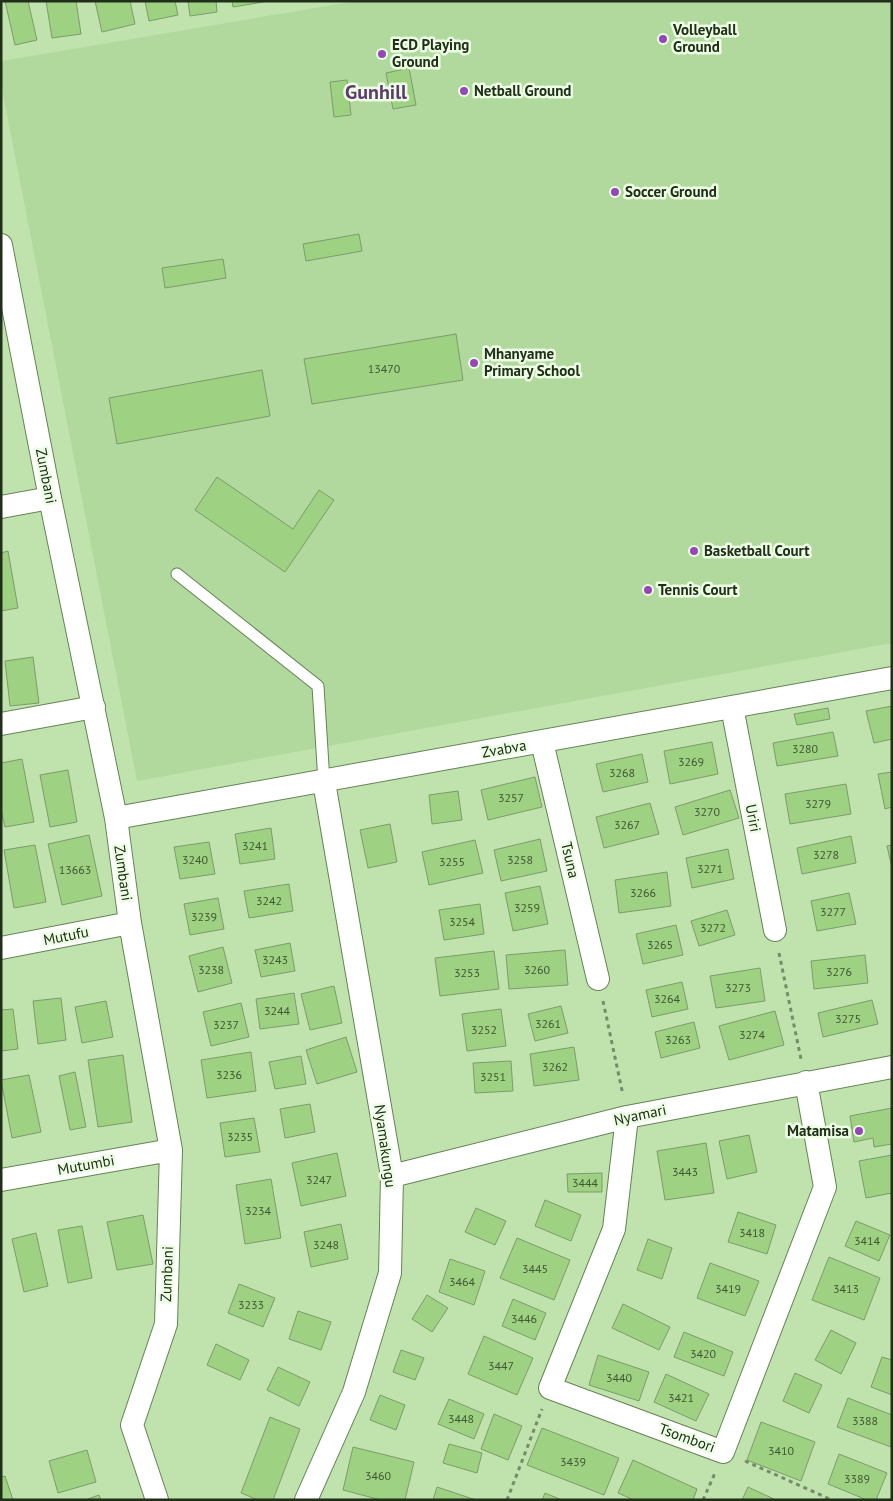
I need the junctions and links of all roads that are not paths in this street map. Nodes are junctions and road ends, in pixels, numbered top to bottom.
1 (1, 244) edge
2 (6, 288) edge
3 (50, 498) junction
4 (1, 507) edge
5 (177, 574) dead end
6 (892, 678) edge
7 (94, 707) junction
8 (732, 707) junction
9 (1, 724) edge
10 (542, 742) junction
11 (324, 782) junction
12 (116, 818) junction
13 (130, 923) junction
14 (775, 930) road end
15 (1, 948) edge
16 (598, 979) road end
17 (892, 1067) edge
18 (806, 1082) junction
19 (627, 1117) junction
20 (171, 1150) junction
21 (392, 1176) junction
22 (1, 1180) edge
23 (157, 1500) edge
24 (306, 1500) edge

1 - 2 street, Zumbani
2 - 3 street, Zumbani
3 - 4 street
3 - 7 street, Zumbani
5 - 11 lane
6 - 8 street, Zvabva
7 - 9 street
7 - 12 street, Zumbani
8 - 10 street, Zvabva
8 - 14 street, Uriri
10 - 11 street, Zvabva
10 - 16 street, Tsuna
11 - 12 street, Zvabva
11 - 21 street, Nyamakungu
12 - 13 street, Zumbani
13 - 15 street, Mutufu
13 - 20 street, Zumbani
17 - 18 street, Nyamari
18 - 19 street, Nyamari
18 - 19 street, Tsombori
19 - 21 street, Nyamari
20 - 22 street, Mutumbi
20 - 23 street, Zumbani
21 - 24 street, Nyamakungu

